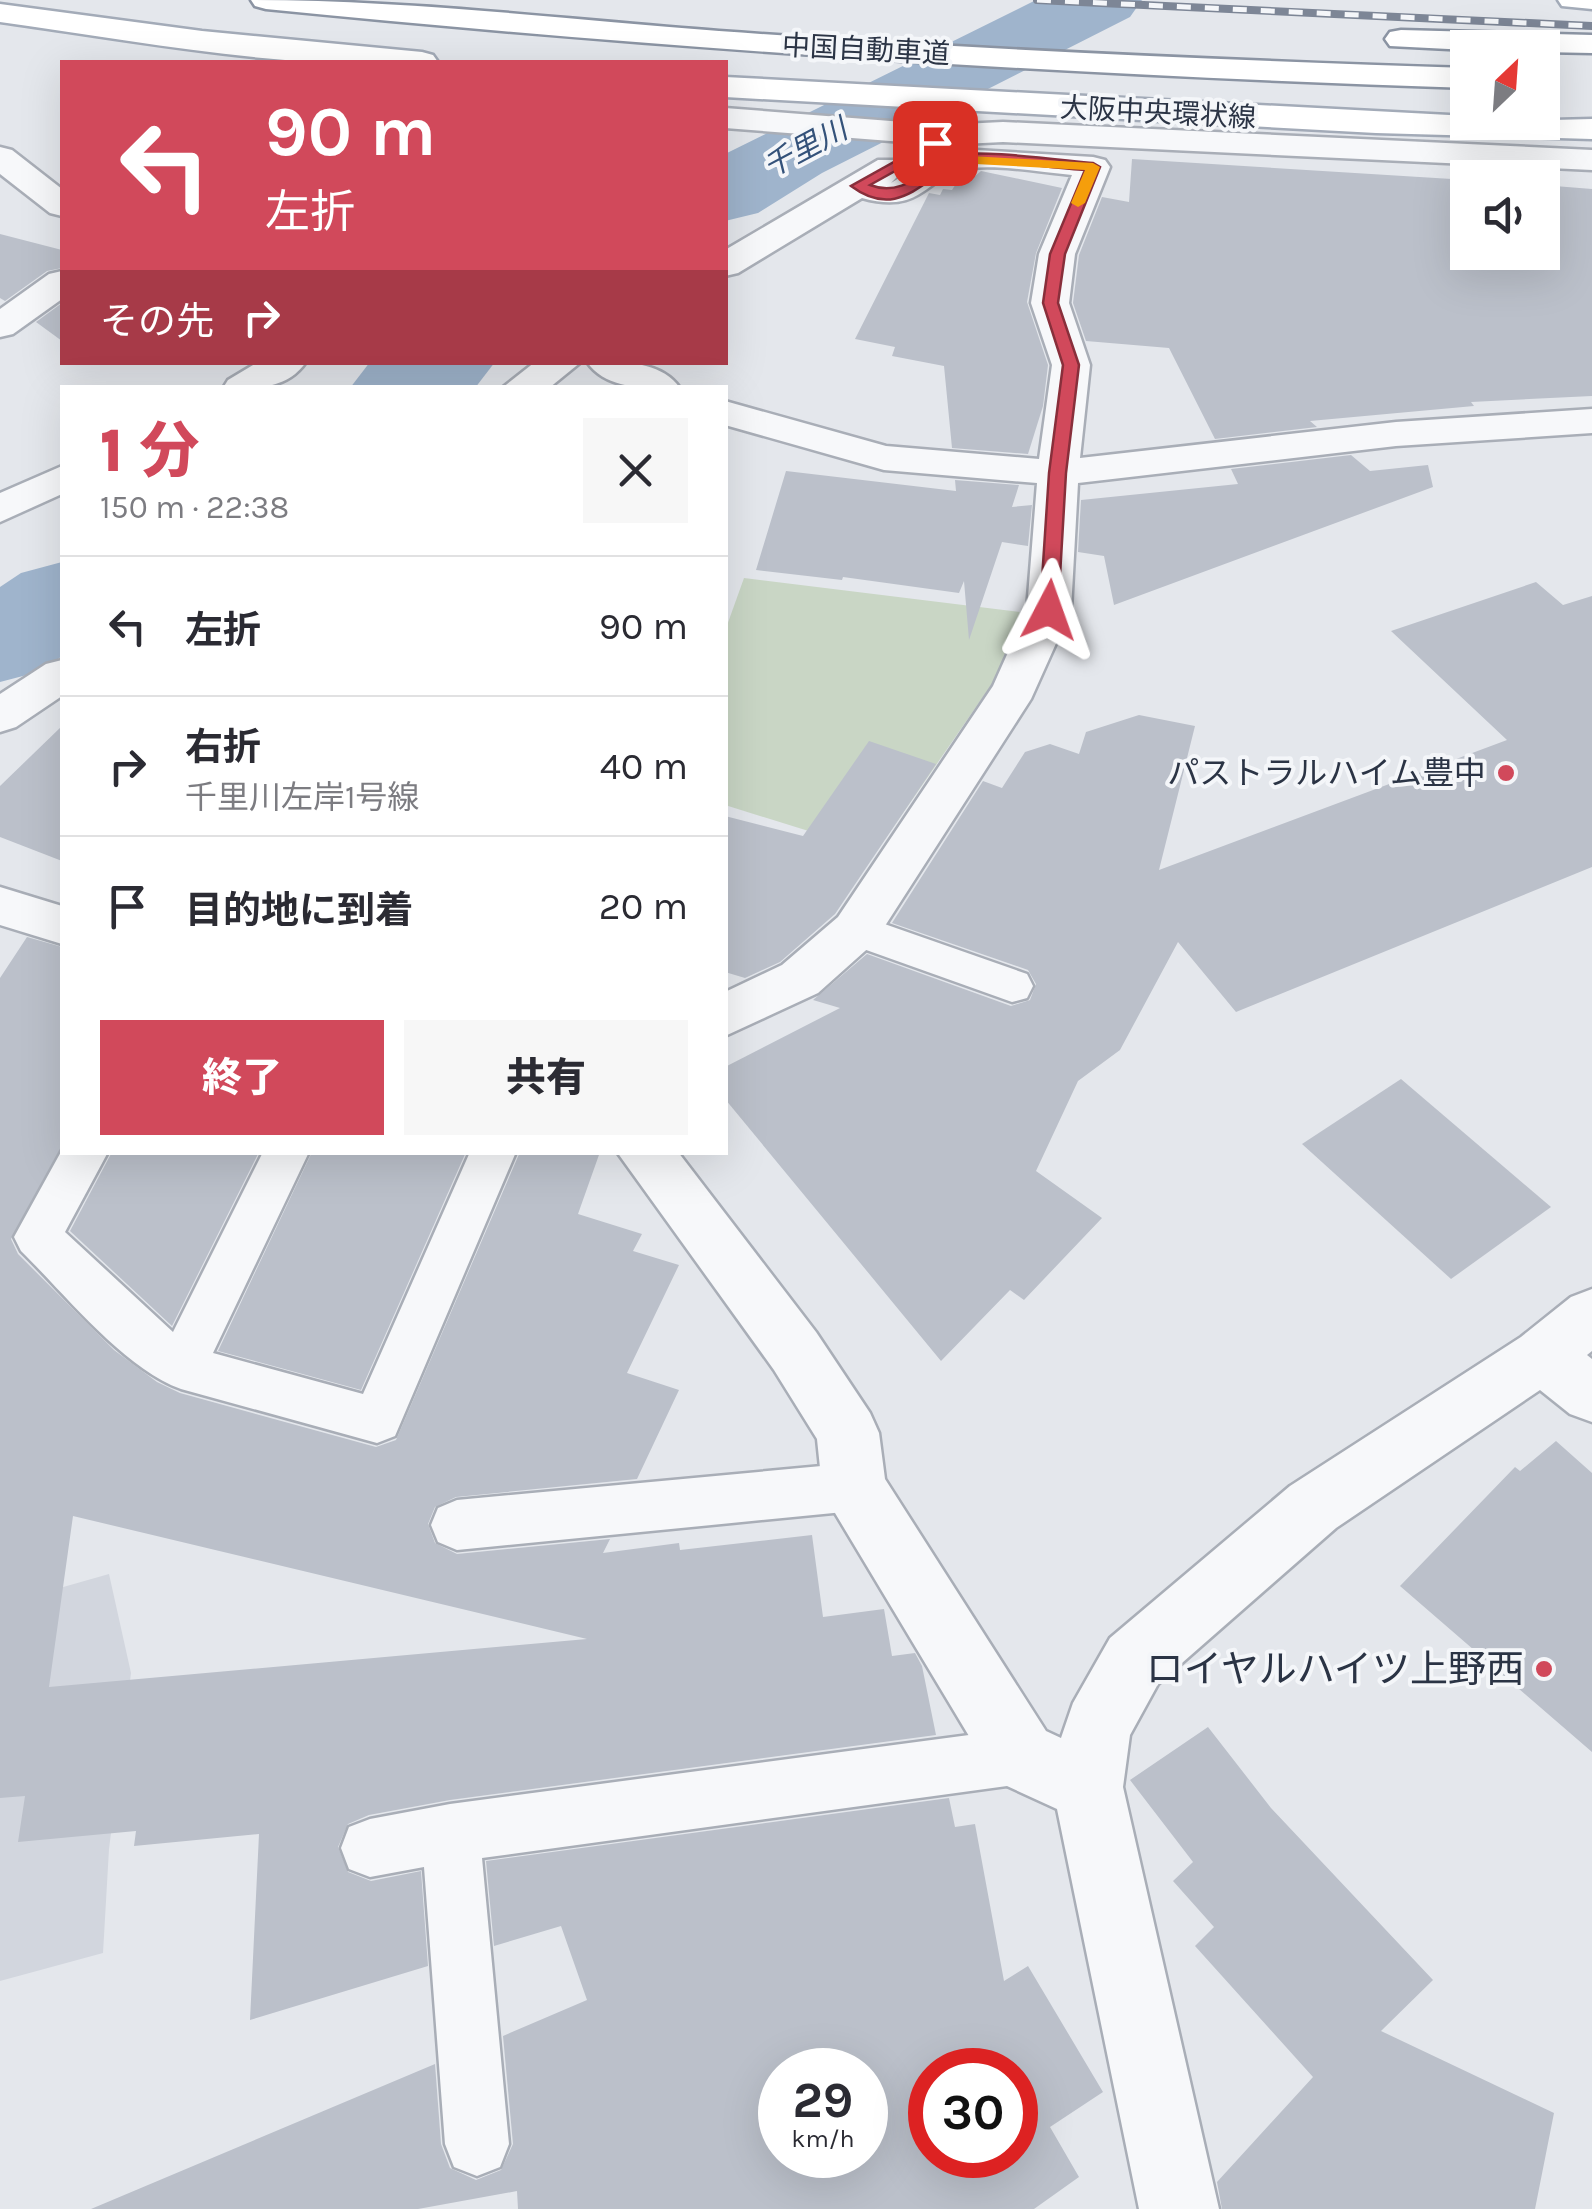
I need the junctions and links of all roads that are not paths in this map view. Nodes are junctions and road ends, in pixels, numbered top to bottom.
1 (266, 0) edge
2 (1573, 0) edge
3 (1592, 0) edge
4 (0, 13) edge
5 (1363, 38) dead end
6 (1592, 44) edge
7 (402, 60) edge
8 (1450, 77) edge
9 (735, 105) edge
10 (1592, 129) edge
11 (947, 134) junction
12 (0, 156) edge
13 (1592, 160) edge
14 (858, 186) junction
15 (60, 204) edge
16 (728, 263) edge
17 (60, 283) edge
18 (0, 326) edge
19 (282, 365) edge
20 (557, 365) edge
21 (612, 365) edge
22 (247, 385) edge
23 (526, 385) edge
24 (656, 385) edge
25 (728, 414) edge
26 (1592, 421) edge
27 (1058, 473) junction
28 (60, 479) edge
29 (0, 509) edge
30 (60, 676) edge
31 (0, 716) edge
32 (2, 910) edge
33 (60, 924) edge
34 (856, 930) junction
35 (1012, 986) dead end
36 (728, 1014) edge
37 (83, 1155) edge
38 (285, 1155) edge
39 (493, 1155) edge
40 (647, 1155) edge
41 (1575, 1356) edge
42 (181, 1367) junction
43 (854, 1487) junction
44 (457, 1526) dead end
45 (1020, 1756) junction
46 (1088, 1787) junction
47 (450, 1833) junction
48 (370, 1848) dead end
49 (477, 2144) dead end
50 (1178, 2209) edge

1 - 8 main road, 中国自動車道
2 - 3 main road
4 - 7 main road
5 - 6 main road
9 - 10 main road, 大阪中央環状線
9 - 11 street
11 - 13 street
11 - 14 street
12 - 15 street
14 - 16 street
14 - 27 street
17 - 18 street
19 - 22 street
20 - 23 street
21 - 24 street
25 - 27 street
26 - 27 street
27 - 34 street
28 - 29 street
30 - 31 street
32 - 33 street
34 - 35 lane
34 - 36 street
37 - 42 lane
38 - 42 lane
39 - 42 lane
40 - 43 street
41 - 46 street
43 - 44 lane
43 - 45 street
45 - 46 street
45 - 47 lane
46 - 50 street
47 - 48 lane
47 - 49 lane

